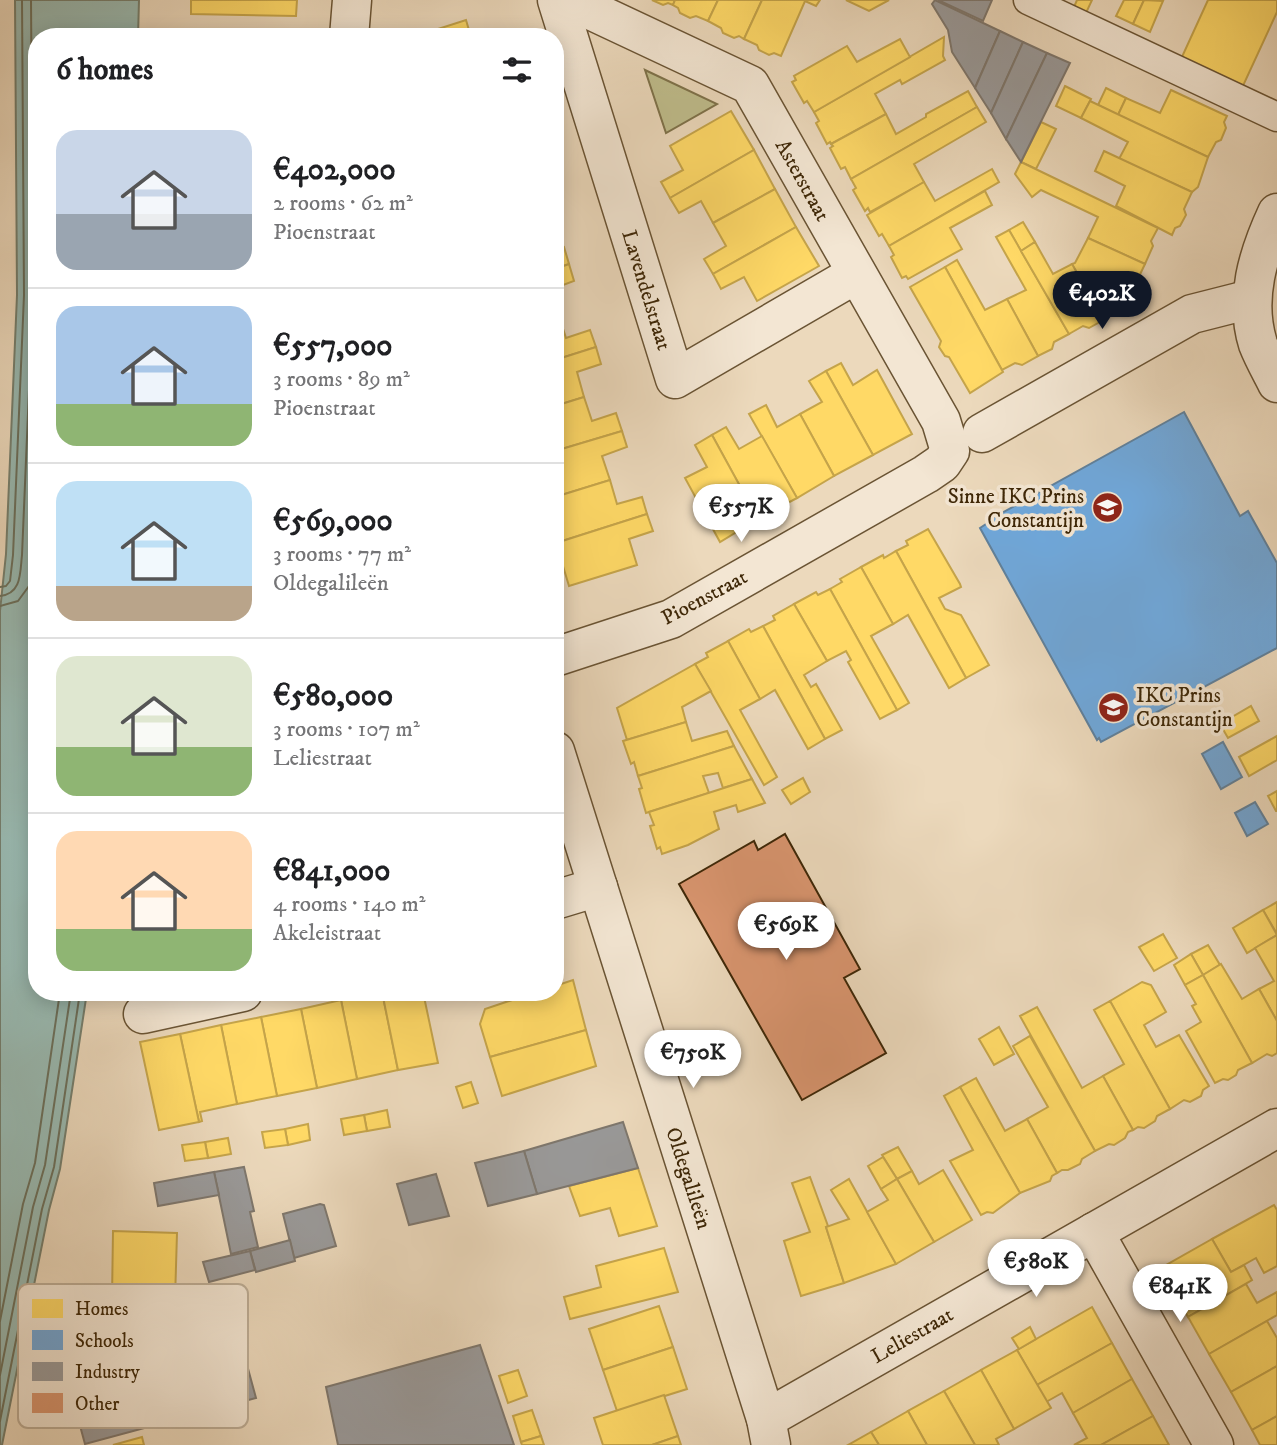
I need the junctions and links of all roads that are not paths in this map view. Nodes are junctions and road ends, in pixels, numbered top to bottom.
1 (352, 0) edge
2 (558, 0) edge
3 (569, 0) edge
4 (1028, 0) edge
5 (350, 28) edge
6 (1277, 117) edge
7 (1277, 214) edge
8 (856, 274) junction
9 (1251, 299) junction
10 (1277, 383) edge
11 (966, 442) junction
12 (564, 654) edge
13 (564, 779) edge
14 (598, 887) junction
15 (564, 897) edge
16 (202, 1001) edge
17 (143, 1014) dead end
18 (1277, 1128) edge
19 (1094, 1232) junction
20 (768, 1432) edge
21 (1214, 1445) edge

1 - 5 street
2 - 8 street, Lavendelstraat
3 - 8 street, Asterstraat
4 - 6 lane
7 - 9 street
8 - 11 street, Asterstraat
9 - 10 street
9 - 11 street, Pioenstraat
11 - 12 street, Pioenstraat
13 - 14 street, Oldegalileën
14 - 15 street
14 - 20 street, Oldegalileën
16 - 17 street
18 - 19 street, Leliestraat
19 - 20 street, Leliestraat
19 - 21 street

